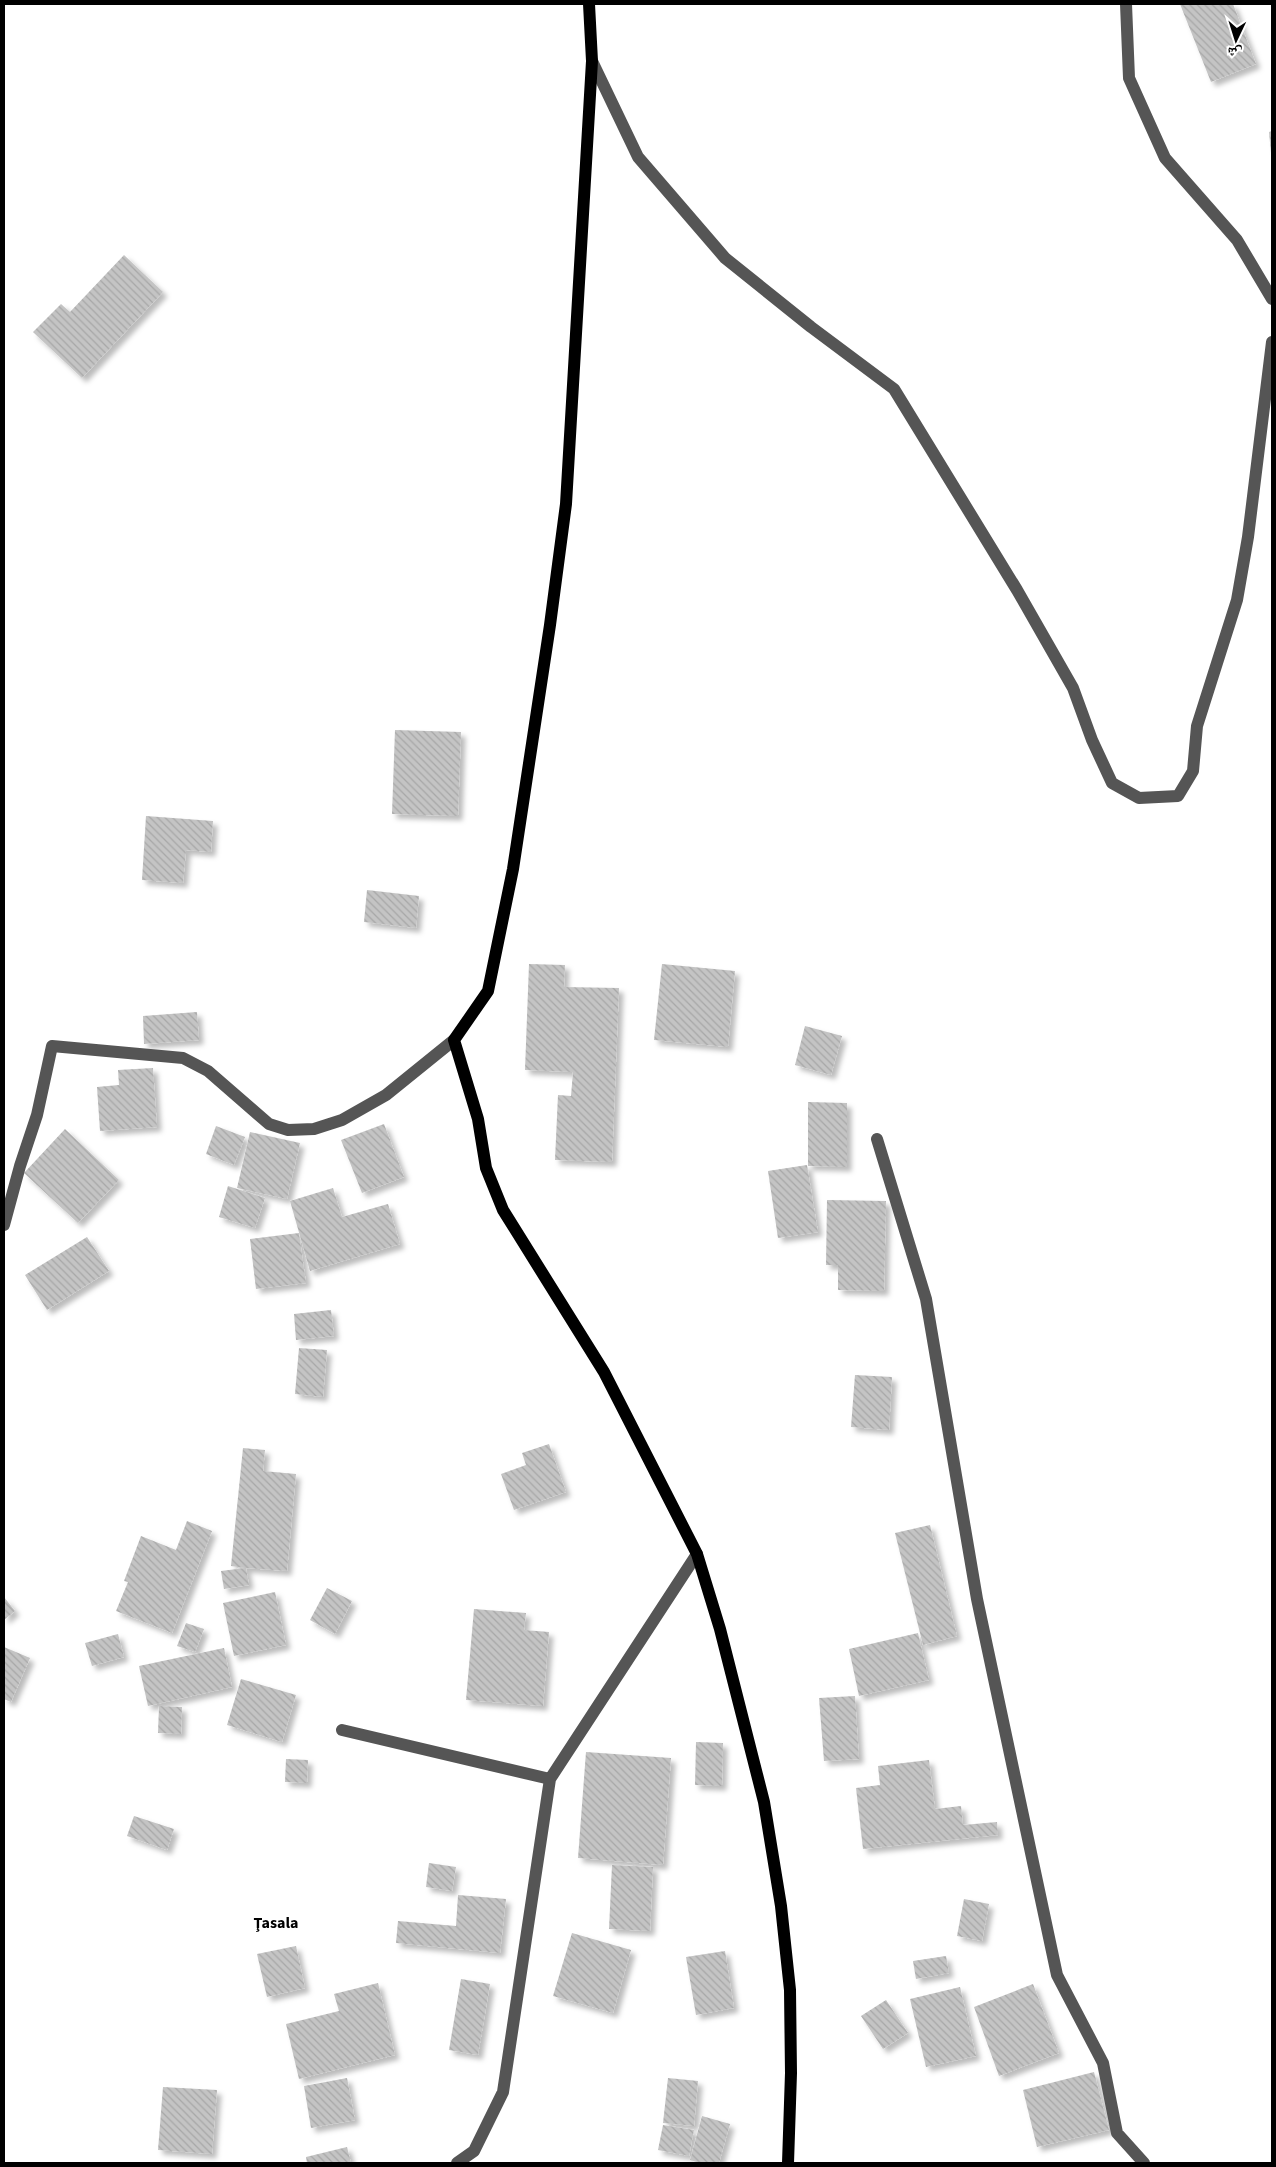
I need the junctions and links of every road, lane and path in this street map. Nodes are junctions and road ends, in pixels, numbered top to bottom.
1 (589, 4) edge
2 (1126, 4) edge
3 (592, 61) junction
4 (1272, 299) edge
5 (1272, 342) edge
6 (454, 1040) junction
7 (877, 1139) dead end
8 (4, 1225) edge
9 (697, 1554) junction
10 (342, 1730) dead end
11 (550, 1780) junction
12 (457, 2163) edge
13 (788, 2163) edge
14 (1144, 2163) edge

1 - 3 main road
2 - 4 street
3 - 5 street
3 - 6 main road
6 - 8 street
6 - 9 main road
7 - 14 street
9 - 11 street
9 - 13 main road
10 - 11 street
11 - 12 street

